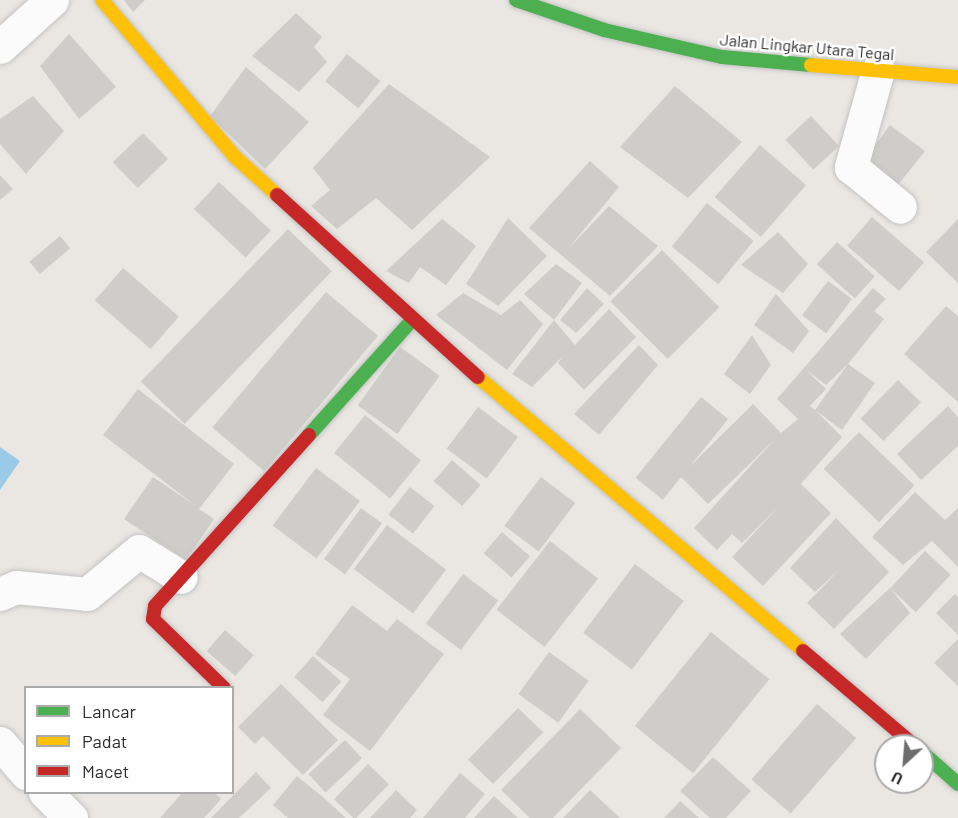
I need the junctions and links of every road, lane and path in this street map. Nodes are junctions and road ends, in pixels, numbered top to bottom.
1 (52, 0) edge
2 (102, 0) edge
3 (516, 0) edge
4 (0, 47) edge
5 (878, 70) junction
6 (958, 77) edge
7 (900, 207) dead end
8 (413, 319) junction
9 (181, 577) junction
10 (0, 594) edge
11 (223, 686) edge
12 (901, 734) edge
13 (0, 743) edge
14 (934, 763) edge
15 (24, 771) edge
16 (958, 784) edge
17 (47, 794) edge
18 (71, 818) edge

1 - 4 street
2 - 8 main road
3 - 5 main road, Jalan Lingkar Utara Tegal
5 - 6 main road, Jalan Lingkar Utara Tegal
5 - 7 street
8 - 9 main road
8 - 12 main road
9 - 10 street
9 - 11 main road
13 - 15 street
14 - 16 main road
17 - 18 street

